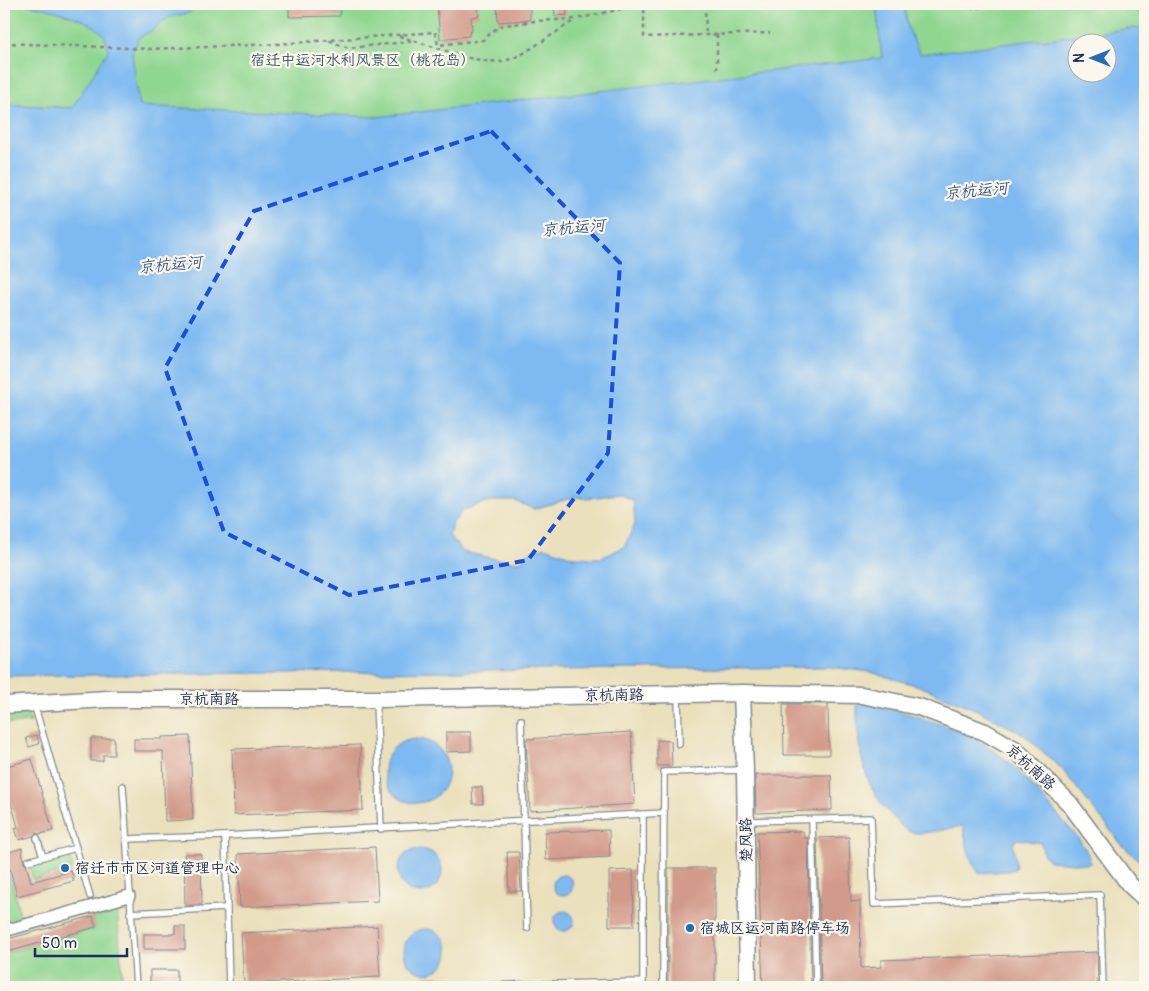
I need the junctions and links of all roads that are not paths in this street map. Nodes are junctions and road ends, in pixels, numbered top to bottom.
1 (742, 693) junction
2 (678, 694) junction
3 (376, 698) junction
4 (34, 702) junction
5 (4, 705) edge
6 (521, 720) dead end
7 (679, 744) dead end
8 (745, 770) junction
9 (123, 786) dead end
10 (664, 813) junction
11 (643, 814) junction
12 (812, 820) junction
13 (524, 821) junction
14 (746, 821) junction
15 (381, 829) junction
16 (225, 836) junction
17 (37, 838) dead end
18 (126, 839) junction
19 (76, 848) junction
20 (43, 857) junction
21 (28, 861) dead end
22 (90, 896) dead end
23 (129, 896) junction
24 (1145, 899) edge
25 (226, 908) junction
26 (130, 913) junction
27 (527, 928) dead end
28 (4, 931) edge
29 (136, 987) edge
30 (230, 987) edge
31 (424, 987) edge
32 (663, 987) edge
33 (748, 987) edge
34 (816, 987) edge
35 (1103, 987) edge

1 - 2 street, 京杭南路
1 - 8 street, 楚风路
1 - 24 street, 京杭南路
2 - 3 street, 京杭南路
2 - 7 lane
3 - 4 street, 京杭南路
3 - 15 lane
4 - 5 street, 京杭南路
4 - 19 lane
6 - 13 lane
8 - 10 lane
8 - 14 street, 楚风路
9 - 18 lane
10 - 11 lane
10 - 32 lane
11 - 13 lane
11 - 31 lane
12 - 14 lane
12 - 34 lane
12 - 35 lane
13 - 15 lane
13 - 27 lane
14 - 33 street, 楚风路
15 - 16 lane
16 - 18 lane
16 - 25 lane
17 - 20 lane
18 - 23 lane
19 - 20 lane
19 - 22 lane
20 - 21 lane
23 - 26 lane
23 - 28 street
25 - 26 lane
25 - 30 lane
26 - 29 lane

